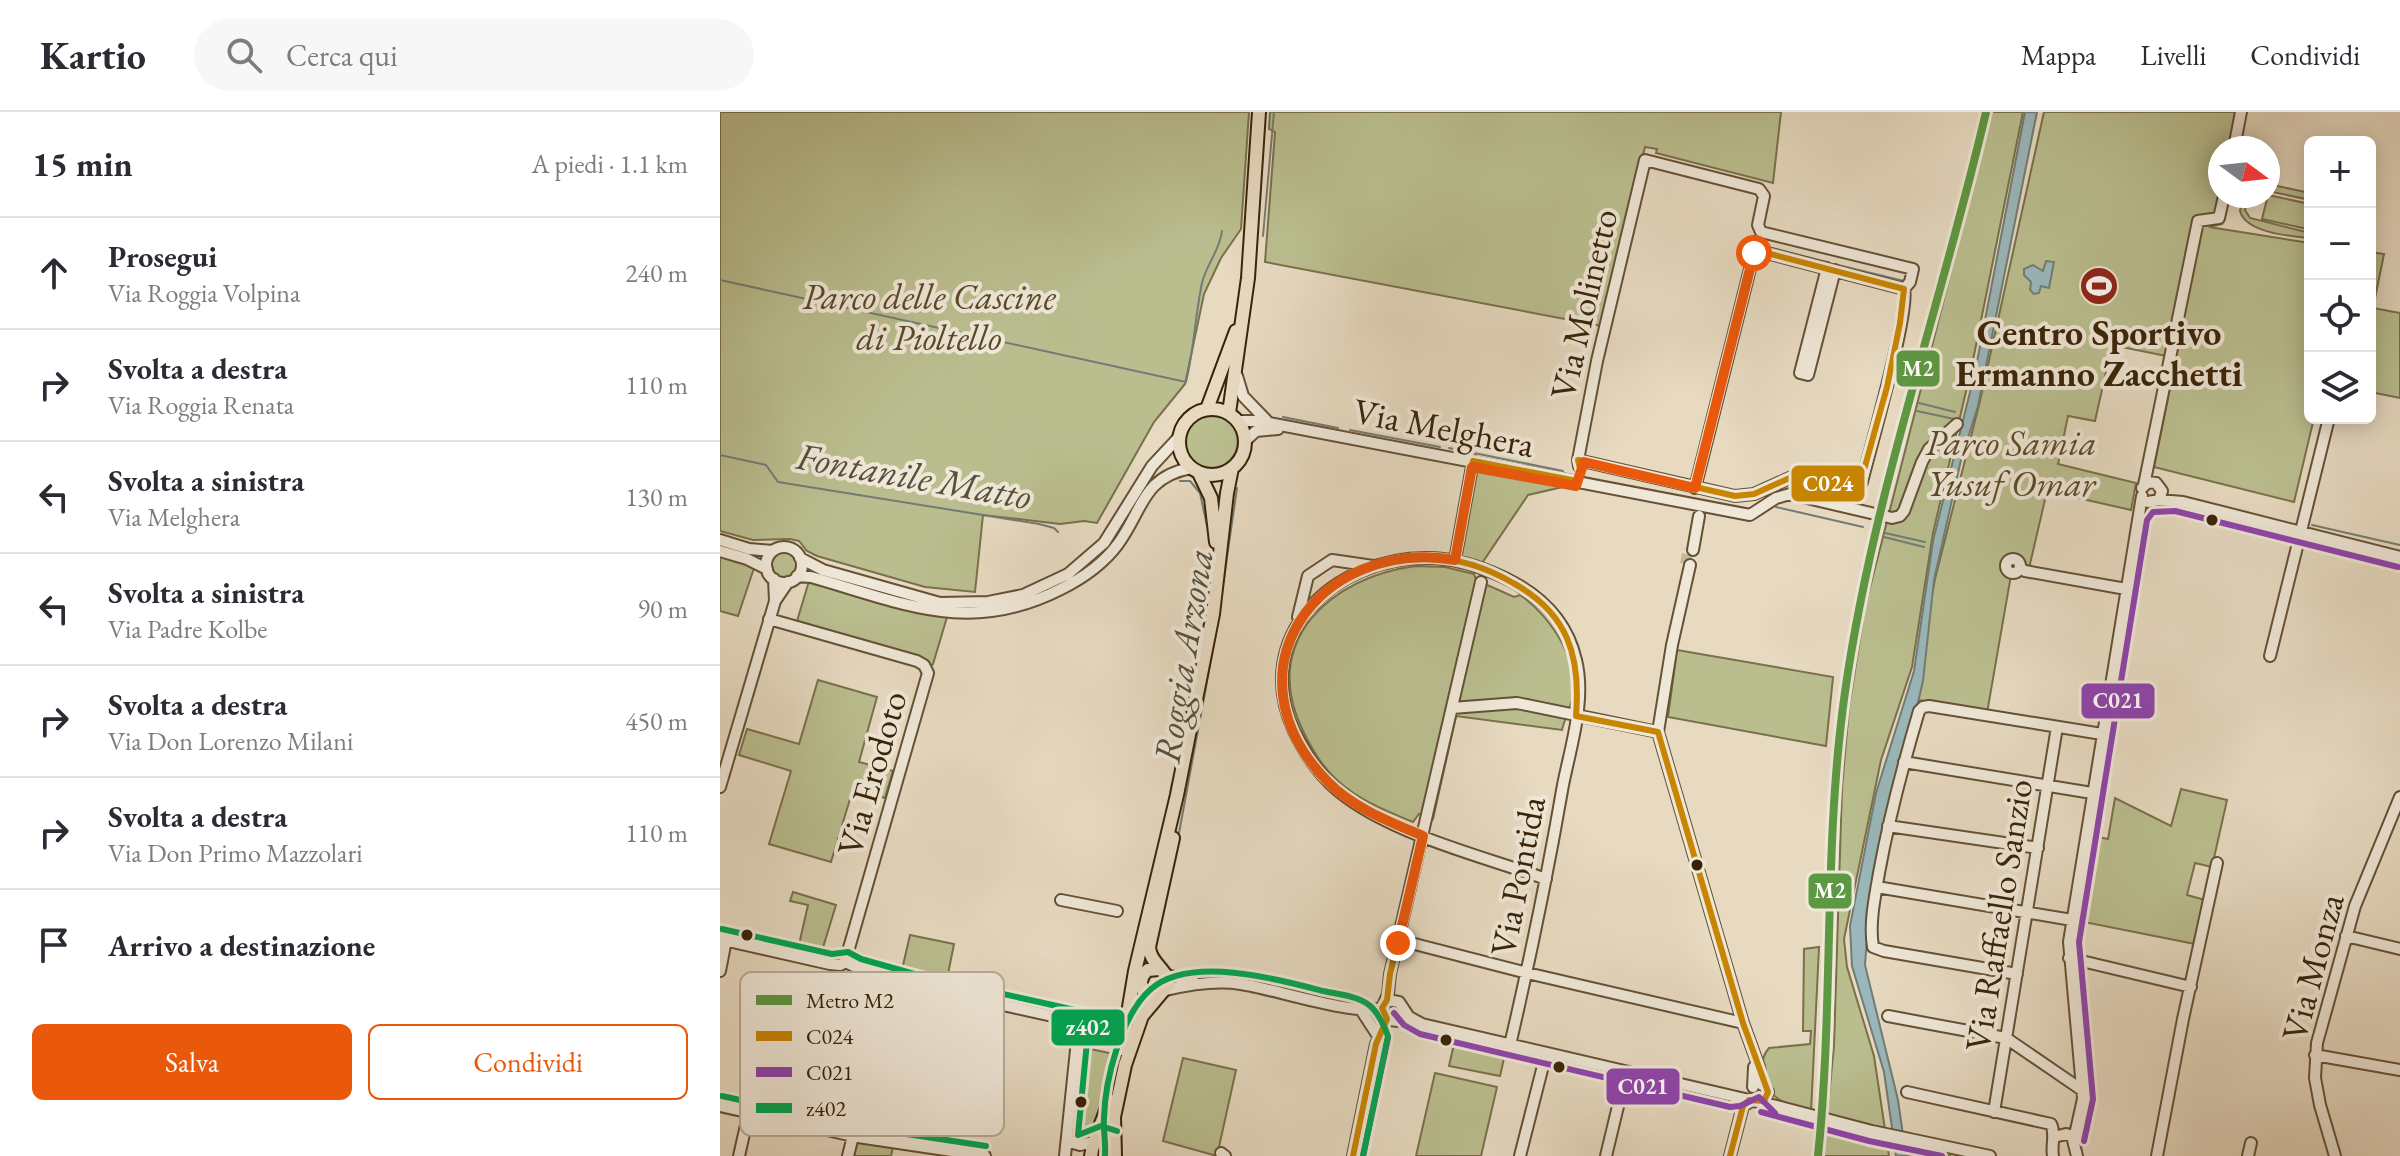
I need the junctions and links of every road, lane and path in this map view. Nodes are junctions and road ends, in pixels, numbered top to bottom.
1 (1259, 112) edge
2 (2241, 112) edge
3 (2236, 136) edge
4 (2221, 208) edge
5 (1836, 251) junction
6 (1831, 269) junction
7 (1905, 292) junction
8 (1245, 305) junction
9 (1236, 368) junction
10 (1207, 409) junction
11 (1233, 417) junction
12 (1272, 423) junction
13 (1957, 424) dead end
14 (2328, 424) edge
15 (1179, 437) junction
16 (1245, 441) junction
17 (1581, 463) junction
18 (1472, 464) junction
19 (1232, 468) junction
20 (1195, 471) junction
21 (1576, 484) junction
22 (1695, 488) junction
23 (2151, 493) junction
24 (1699, 510) junction
25 (2301, 532) junction
26 (720, 540) edge
27 (1691, 547) tunnel mouth
28 (720, 551) edge
29 (773, 551) junction
30 (2400, 557) edge
31 (800, 558) junction
32 (1455, 560) junction
33 (1688, 564) tunnel mouth
34 (1375, 566) junction
35 (2020, 568) dead end
36 (1218, 573) junction
37 (770, 574) junction
38 (793, 579) junction
39 (1481, 582) dead end
40 (2126, 589) junction
41 (775, 601) junction
42 (769, 619) junction
43 (1296, 624) junction
44 (2270, 656) dead end
45 (1452, 708) junction
46 (1576, 716) junction
47 (2057, 727) junction
48 (1658, 732) junction
49 (2102, 734) junction
50 (1904, 762) junction
51 (2047, 786) junction
52 (720, 787) edge
53 (2092, 793) junction
54 (1177, 795) junction
55 (2400, 797) edge
56 (1888, 826) junction
57 (1423, 836) junction
58 (2038, 848) junction
59 (2217, 863) dead end
60 (1546, 879) junction
61 (1877, 887) junction
62 (1061, 900) dead end
63 (1117, 911) dead end
64 (2027, 912) junction
65 (2072, 920) junction
66 (1146, 921) junction
67 (2346, 936) junction
68 (723, 940) edge
69 (1399, 940) junction
70 (2400, 949) edge
71 (2069, 958) junction
72 (845, 964) junction
73 (720, 971) edge
74 (878, 972) edge
75 (1163, 972) junction
76 (1527, 973) junction
77 (2017, 974) junction
78 (1142, 980) junction
79 (1196, 983) junction
80 (2191, 987) junction
81 (1163, 992) junction
82 (1004, 1003) edge
83 (1350, 1008) junction
84 (1391, 1011) junction
85 (1363, 1013) junction
86 (1888, 1016) dead end
87 (1079, 1021) junction
88 (1743, 1023) junction
89 (1116, 1030) dead end
90 (1378, 1036) junction
91 (2006, 1038) junction
92 (1510, 1045) junction
93 (1122, 1049) junction
94 (1546, 1054) junction
95 (2315, 1055) junction
96 (2400, 1070) edge
97 (1626, 1073) junction
98 (2082, 1090) junction
99 (1758, 1092) junction
100 (1907, 1092) dead end
101 (720, 1106) edge
102 (740, 1110) edge
103 (1994, 1112) junction
104 (744, 1136) edge
105 (853, 1136) joint
106 (2071, 1136) junction
107 (1067, 1137) junction
108 (2054, 1137) junction
109 (1096, 1139) junction
110 (1114, 1140) junction
111 (2251, 1143) dead end
112 (955, 1154) edge
113 (739, 1156) edge
114 (848, 1156) edge
115 (985, 1156) edge
116 (1065, 1156) edge
117 (1091, 1156) edge
118 (1115, 1156) edge
119 (1353, 1156) edge
120 (1520, 1156) edge
121 (1606, 1156) edge
122 (1730, 1156) edge
123 (1990, 1156) edge
124 (2053, 1156) edge
125 (2077, 1156) edge
126 (2157, 1156) edge
127 (2248, 1156) edge
128 (2335, 1156) edge

1 - 8 main road
2 - 3 street
4 - 23 street
5 - 6 street
5 - 7 street
5 - 17 street, Via Molinetto
6 - 6 street
6 - 7 street
6 - 22 street
7 - 22 street
8 - 9 main road
8 - 10 main road
9 - 11 main road
9 - 12 street
10 - 11 main road
10 - 15 main road
11 - 12 street, Via Melghera
11 - 16 main road
12 - 18 street, Via Melghera
13 - 24 street, Via Melghera
14 - 25 street
15 - 20 main road
15 - 31 street
16 - 18 street, Via Melghera
16 - 19 main road
17 - 21 street, Via Molinetto
17 - 22 street
18 - 21 street, Via Melghera
18 - 32 street
19 - 20 main road
19 - 36 main road
20 - 36 main road
20 - 38 street
21 - 24 street, Via Melghera
23 - 25 street
23 - 40 street
24 - 27 street
25 - 30 street
25 - 44 street
26 - 29 street
28 - 37 street
29 - 31 street
29 - 37 street
31 - 38 street
32 - 34 street, Via Pontida
32 - 46 street, Via Pontida
33 - 48 street
34 - 43 street
34 - 43 street
35 - 40 street
36 - 54 main road
37 - 38 street
37 - 41 street
38 - 41 street
39 - 45 street
40 - 49 street
41 - 42 street
42 - 52 street
42 - 72 street, Via Erodoto
43 - 57 street
45 - 46 street
45 - 57 street
46 - 48 street
46 - 60 street, Via Pontida
47 - 49 street
47 - 50 street
47 - 51 street, Via Raffaello Sanzio
48 - 88 street
49 - 53 street
50 - 51 street
50 - 56 street
51 - 53 street
51 - 58 street, Via Raffaello Sanzio
53 - 65 street
54 - 66 main road
54 - 75 main road
55 - 67 street, Via Monza
56 - 58 street
56 - 61 street
57 - 60 street
57 - 69 street
58 - 64 street, Via Raffaello Sanzio
59 - 80 street
60 - 76 street, Via Pontida
61 - 64 street
61 - 77 street
62 - 63 street
64 - 65 street
64 - 77 street, Via Raffaello Sanzio
65 - 71 street
66 - 78 main road
66 - 93 main road
67 - 70 street
67 - 95 street, Via Monza
68 - 72 street
68 - 73 street
69 - 76 street
69 - 84 street
71 - 80 street
71 - 98 street
72 - 74 street
75 - 78 main road
75 - 79 street
75 - 81 main road
76 - 88 street
76 - 92 street, Via Pontida
77 - 91 street, Via Raffaello Sanzio
78 - 81 main road
78 - 93 main road
79 - 81 street
79 - 83 street
80 - 126 street
81 - 110 main road
82 - 87 street
83 - 84 street
83 - 85 street
84 - 85 street
84 - 90 street
84 - 92 street
85 - 90 street
86 - 91 street
87 - 89 street
87 - 107 street
88 - 99 street
90 - 119 street
91 - 98 street
91 - 103 street, Via Raffaello Sanzio
92 - 94 street
93 - 109 main road
94 - 97 street
94 - 120 street
95 - 96 street
95 - 128 street, Via Monza
97 - 99 street
97 - 121 street
98 - 106 street
99 - 122 street
99 - 123 street
100 - 103 street
101 - 102 street
103 - 108 street
104 - 113 street
105 - 112 street
105 - 114 street
106 - 108 street
106 - 125 street
107 - 109 street
107 - 116 street
108 - 124 street
109 - 110 main road
109 - 117 main road
110 - 118 main road
111 - 127 street
112 - 115 street

